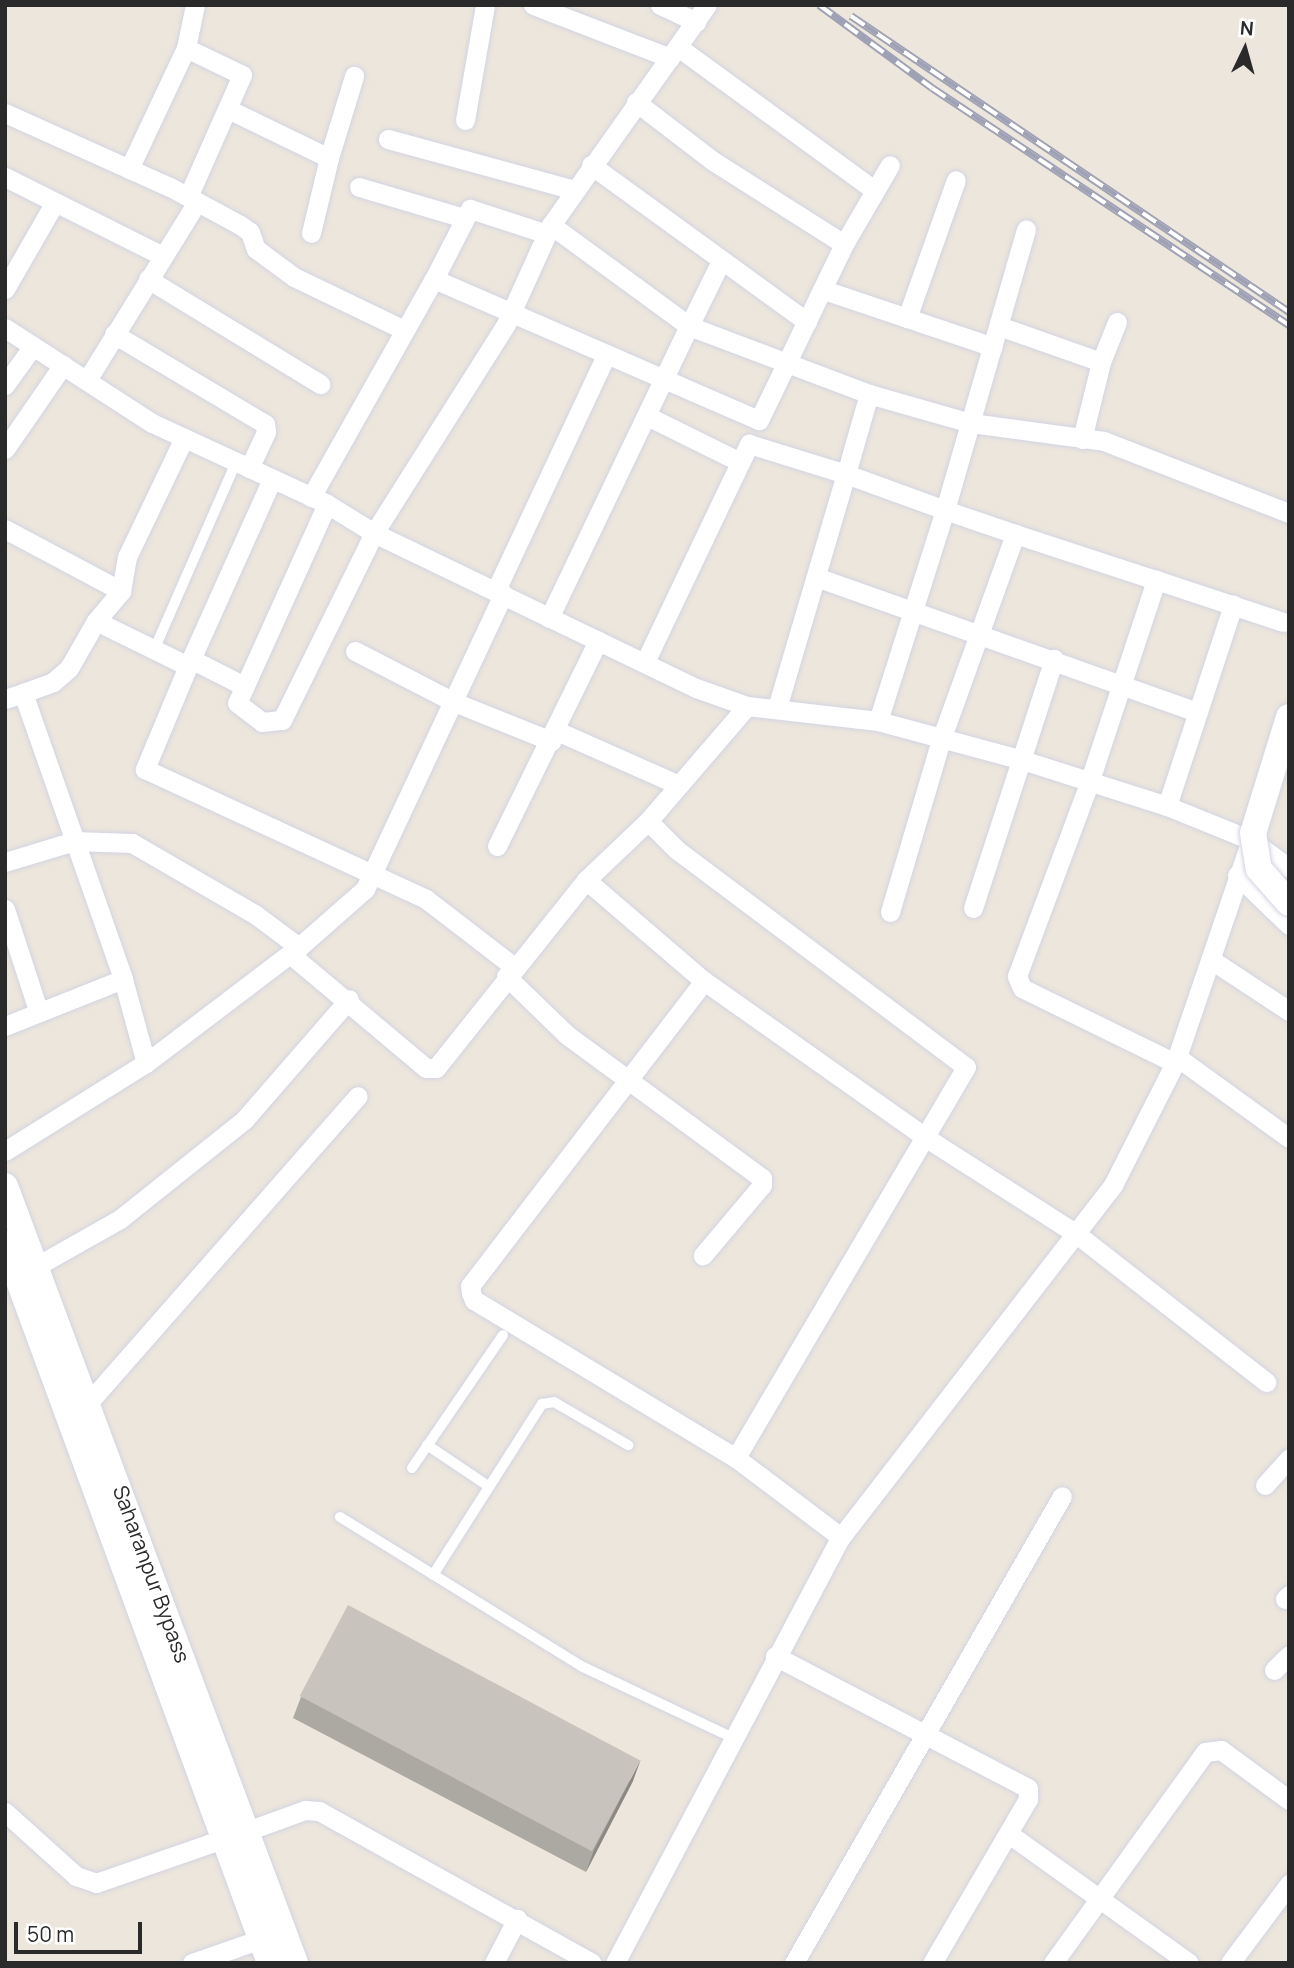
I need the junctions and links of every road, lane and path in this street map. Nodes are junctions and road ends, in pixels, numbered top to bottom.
1 (195, 5) edge
2 (485, 5) edge
3 (533, 5) edge
4 (660, 5) edge
5 (707, 5) edge
6 (696, 22) junction
7 (186, 48) junction
8 (674, 52) junction
9 (354, 76) dead end
10 (636, 102) junction
11 (230, 110) junction
12 (5, 113) edge
13 (465, 120) dead end
14 (388, 139) dead end
15 (329, 158) junction
16 (591, 165) junction
17 (890, 165) dead end
18 (129, 169) junction
19 (5, 177) edge
20 (956, 180) dead end
21 (359, 187) dead end
22 (574, 190) junction
23 (874, 190) junction
24 (192, 199) junction
25 (55, 202) junction
26 (464, 218) junction
27 (547, 229) junction
28 (1026, 229) dead end
29 (311, 233) dead end
30 (844, 244) junction
31 (163, 256) junction
32 (721, 261) junction
33 (148, 279) junction
34 (434, 279) junction
35 (5, 289) edge
36 (824, 290) junction
37 (512, 313) junction
38 (907, 318) junction
39 (807, 322) junction
40 (1117, 322) dead end
41 (689, 326) junction
42 (999, 326) junction
43 (5, 328) edge
44 (404, 330) junction
45 (114, 334) junction
46 (33, 346) junction
47 (993, 347) junction
48 (606, 355) junction
49 (787, 362) junction
50 (1101, 362) junction
51 (63, 365) junction
52 (87, 380) junction
53 (664, 380) junction
54 (320, 384) dead end
55 (5, 385) edge
56 (869, 394) junction
57 (647, 416) junction
58 (759, 420) junction
59 (971, 423) junction
60 (184, 438) junction
61 (1082, 439) junction
62 (5, 449) edge
63 (745, 453) junction
64 (242, 465) junction
65 (846, 474) junction
66 (272, 479) junction
67 (319, 500) junction
68 (946, 510) junction
69 (1289, 513) edge
70 (5, 529) edge
71 (374, 533) junction
72 (1015, 534) junction
73 (816, 578) junction
74 (1156, 580) junction
75 (121, 591) junction
76 (500, 592) junction
77 (1234, 605) junction
78 (912, 611) junction
79 (549, 618) junction
80 (96, 621) junction
81 (1283, 622) dead end
82 (980, 632) junction
83 (598, 641) junction
84 (154, 650) junction
85 (355, 651) dead end
86 (1054, 659) junction
87 (645, 662) junction
88 (189, 663) junction
89 (1122, 685) junction
90 (244, 686) junction
91 (14, 696) edge
92 (454, 702) junction
93 (747, 706) junction
94 (777, 708) junction
95 (1198, 712) junction
96 (1289, 717) edge
97 (878, 721) junction
98 (554, 736) junction
99 (942, 737) junction
100 (1019, 759) junction
101 (1089, 783) junction
102 (679, 785) junction
103 (1167, 806) junction
104 (648, 821) junction
105 (1251, 840) junction
106 (74, 841) junction
107 (497, 846) dead end
108 (5, 862) edge
109 (1289, 868) edge
110 (375, 872) junction
111 (1237, 875) junction
112 (586, 880) junction
113 (1289, 903) edge
114 (973, 908) dead end
115 (5, 909) edge
116 (890, 912) dead end
117 (1289, 925) edge
118 (295, 950) junction
119 (1213, 961) junction
120 (510, 971) junction
121 (124, 979) junction
122 (704, 981) junction
123 (349, 999) junction
124 (38, 1010) junction
125 (1289, 1012) edge
126 (5, 1026) edge
127 (1176, 1060) junction
128 (146, 1063) junction
129 (629, 1079) junction
130 (358, 1096) dead end
131 (925, 1137) junction
132 (1289, 1138) edge
133 (5, 1151) edge
134 (5, 1186) edge
135 (1078, 1236) junction
136 (5, 1244) edge
137 (703, 1255) dead end
138 (19, 1274) edge
139 (503, 1335) dead end
140 (1266, 1382) dead end
141 (89, 1402) junction
142 (427, 1445) junction
143 (628, 1445) dead end
144 (736, 1458) junction
145 (1289, 1458) edge
146 (412, 1468) dead end
147 (1265, 1485) dead end
148 (488, 1486) junction
149 (1062, 1496) dead end
150 (340, 1517) dead end
151 (841, 1537) junction
152 (433, 1575) junction
153 (1289, 1655) edge
154 (775, 1656) junction
155 (1274, 1670) dead end
156 (928, 1733) junction
157 (733, 1738) junction
158 (1289, 1800) edge
159 (5, 1812) edge
160 (236, 1834) junction
161 (1009, 1834) junction
162 (1289, 1884) edge
163 (256, 1890) junction
164 (1099, 1899) junction
165 (517, 1919) junction
166 (265, 1951) edge
167 (192, 1963) edge
168 (295, 1963) edge
169 (494, 1963) edge
170 (592, 1963) edge
171 (615, 1963) edge
172 (794, 1963) edge
173 (932, 1963) edge
174 (1053, 1963) edge
175 (1189, 1963) edge
176 (1230, 1963) edge

1 - 7 street
2 - 13 street
3 - 8 street
4 - 6 street
5 - 6 street
6 - 8 street
7 - 11 street
7 - 18 street
8 - 10 street
8 - 23 street
9 - 15 street
10 - 16 street
10 - 30 street
11 - 15 street
11 - 24 street
12 - 18 street
14 - 22 street
15 - 29 street
16 - 22 street
16 - 32 street
17 - 23 street
18 - 24 street
19 - 25 street
20 - 38 street
21 - 26 street
22 - 27 street
23 - 30 street
24 - 31 street
24 - 44 street
25 - 31 street
25 - 35 street
26 - 27 street
26 - 34 street
27 - 37 street
27 - 41 street
28 - 42 street
30 - 36 street
31 - 33 street
32 - 39 street
32 - 41 street
33 - 45 street
33 - 54 street
34 - 37 street
34 - 44 street
36 - 38 street
36 - 39 street
37 - 48 street
37 - 71 street
38 - 47 street
39 - 49 street
40 - 50 street
41 - 49 street
41 - 53 street
42 - 47 street
42 - 50 street
43 - 46 street
44 - 67 street
45 - 52 street
45 - 64 street
46 - 51 street
46 - 55 street
47 - 59 street
48 - 53 street
48 - 76 street
49 - 56 street
49 - 58 street
50 - 61 street
51 - 52 street
51 - 62 street
52 - 60 street
53 - 57 street
53 - 58 street
56 - 59 street
56 - 65 street
57 - 63 street
57 - 79 street
58 - 63 street
59 - 61 street
59 - 68 street
60 - 64 street
60 - 75 street
61 - 69 street
63 - 65 street
63 - 87 street
64 - 66 street
64 - 84 lane
65 - 68 street
65 - 73 street
66 - 67 street
66 - 88 street
67 - 71 street
67 - 90 street
68 - 72 street
68 - 78 street
70 - 75 street
71 - 76 street
71 - 90 street
72 - 74 street
72 - 82 street
73 - 78 street
73 - 94 street
74 - 77 street
74 - 89 street
75 - 80 street
76 - 79 street
76 - 92 street
77 - 81 street
77 - 95 street
78 - 82 street
78 - 97 street
79 - 83 street
80 - 84 street
80 - 91 street
82 - 86 street
82 - 99 street
83 - 87 street
83 - 98 street
84 - 88 street
85 - 92 street
86 - 89 street
86 - 100 street
87 - 93 street
88 - 90 street
88 - 110 street
89 - 95 street
89 - 101 street
91 - 106 street
92 - 98 street
92 - 110 street
93 - 94 street
93 - 102 street
94 - 97 street
95 - 103 street
96 - 113 main road, bridge
97 - 99 street
98 - 102 street
98 - 107 street
99 - 100 street
99 - 116 street
100 - 101 street
100 - 114 street
101 - 103 street
101 - 127 street
102 - 104 street
103 - 105 street
104 - 112 street
104 - 131 street
105 - 109 street
105 - 111 street
106 - 108 street
106 - 118 street
106 - 121 street
110 - 118 street
110 - 120 street
111 - 117 street
111 - 119 street
112 - 120 street
112 - 122 street
115 - 124 street
118 - 123 street
118 - 128 street
119 - 125 street
119 - 127 street
120 - 123 street
120 - 129 street
121 - 124 street
121 - 128 street
122 - 129 street
122 - 131 street
123 - 138 street
124 - 126 street
127 - 132 street
127 - 135 street
128 - 133 street
129 - 137 street
129 - 144 street
130 - 141 street
131 - 135 street
131 - 144 street
134 - 138 main road, Saharanpur Bypass
135 - 140 street
135 - 151 street
136 - 138 main road
138 - 141 main road, Saharanpur Bypass
138 - 160 main road
139 - 142 lane
141 - 160 main road, Saharanpur Bypass
142 - 146 lane
142 - 148 lane
143 - 148 lane
144 - 151 street
145 - 147 street
148 - 152 lane
149 - 156 street
150 - 152 lane
151 - 154 street
152 - 157 lane
153 - 155 street
154 - 156 street
154 - 157 street
156 - 161 street
156 - 172 street
157 - 171 street
158 - 164 street
159 - 160 street
160 - 163 main road, Saharanpur Bypass
160 - 165 street
161 - 164 street
161 - 173 street
162 - 176 street
163 - 166 main road
163 - 168 main road, Saharanpur Bypass
164 - 174 street
164 - 175 street
165 - 169 street
165 - 170 street
166 - 167 street

